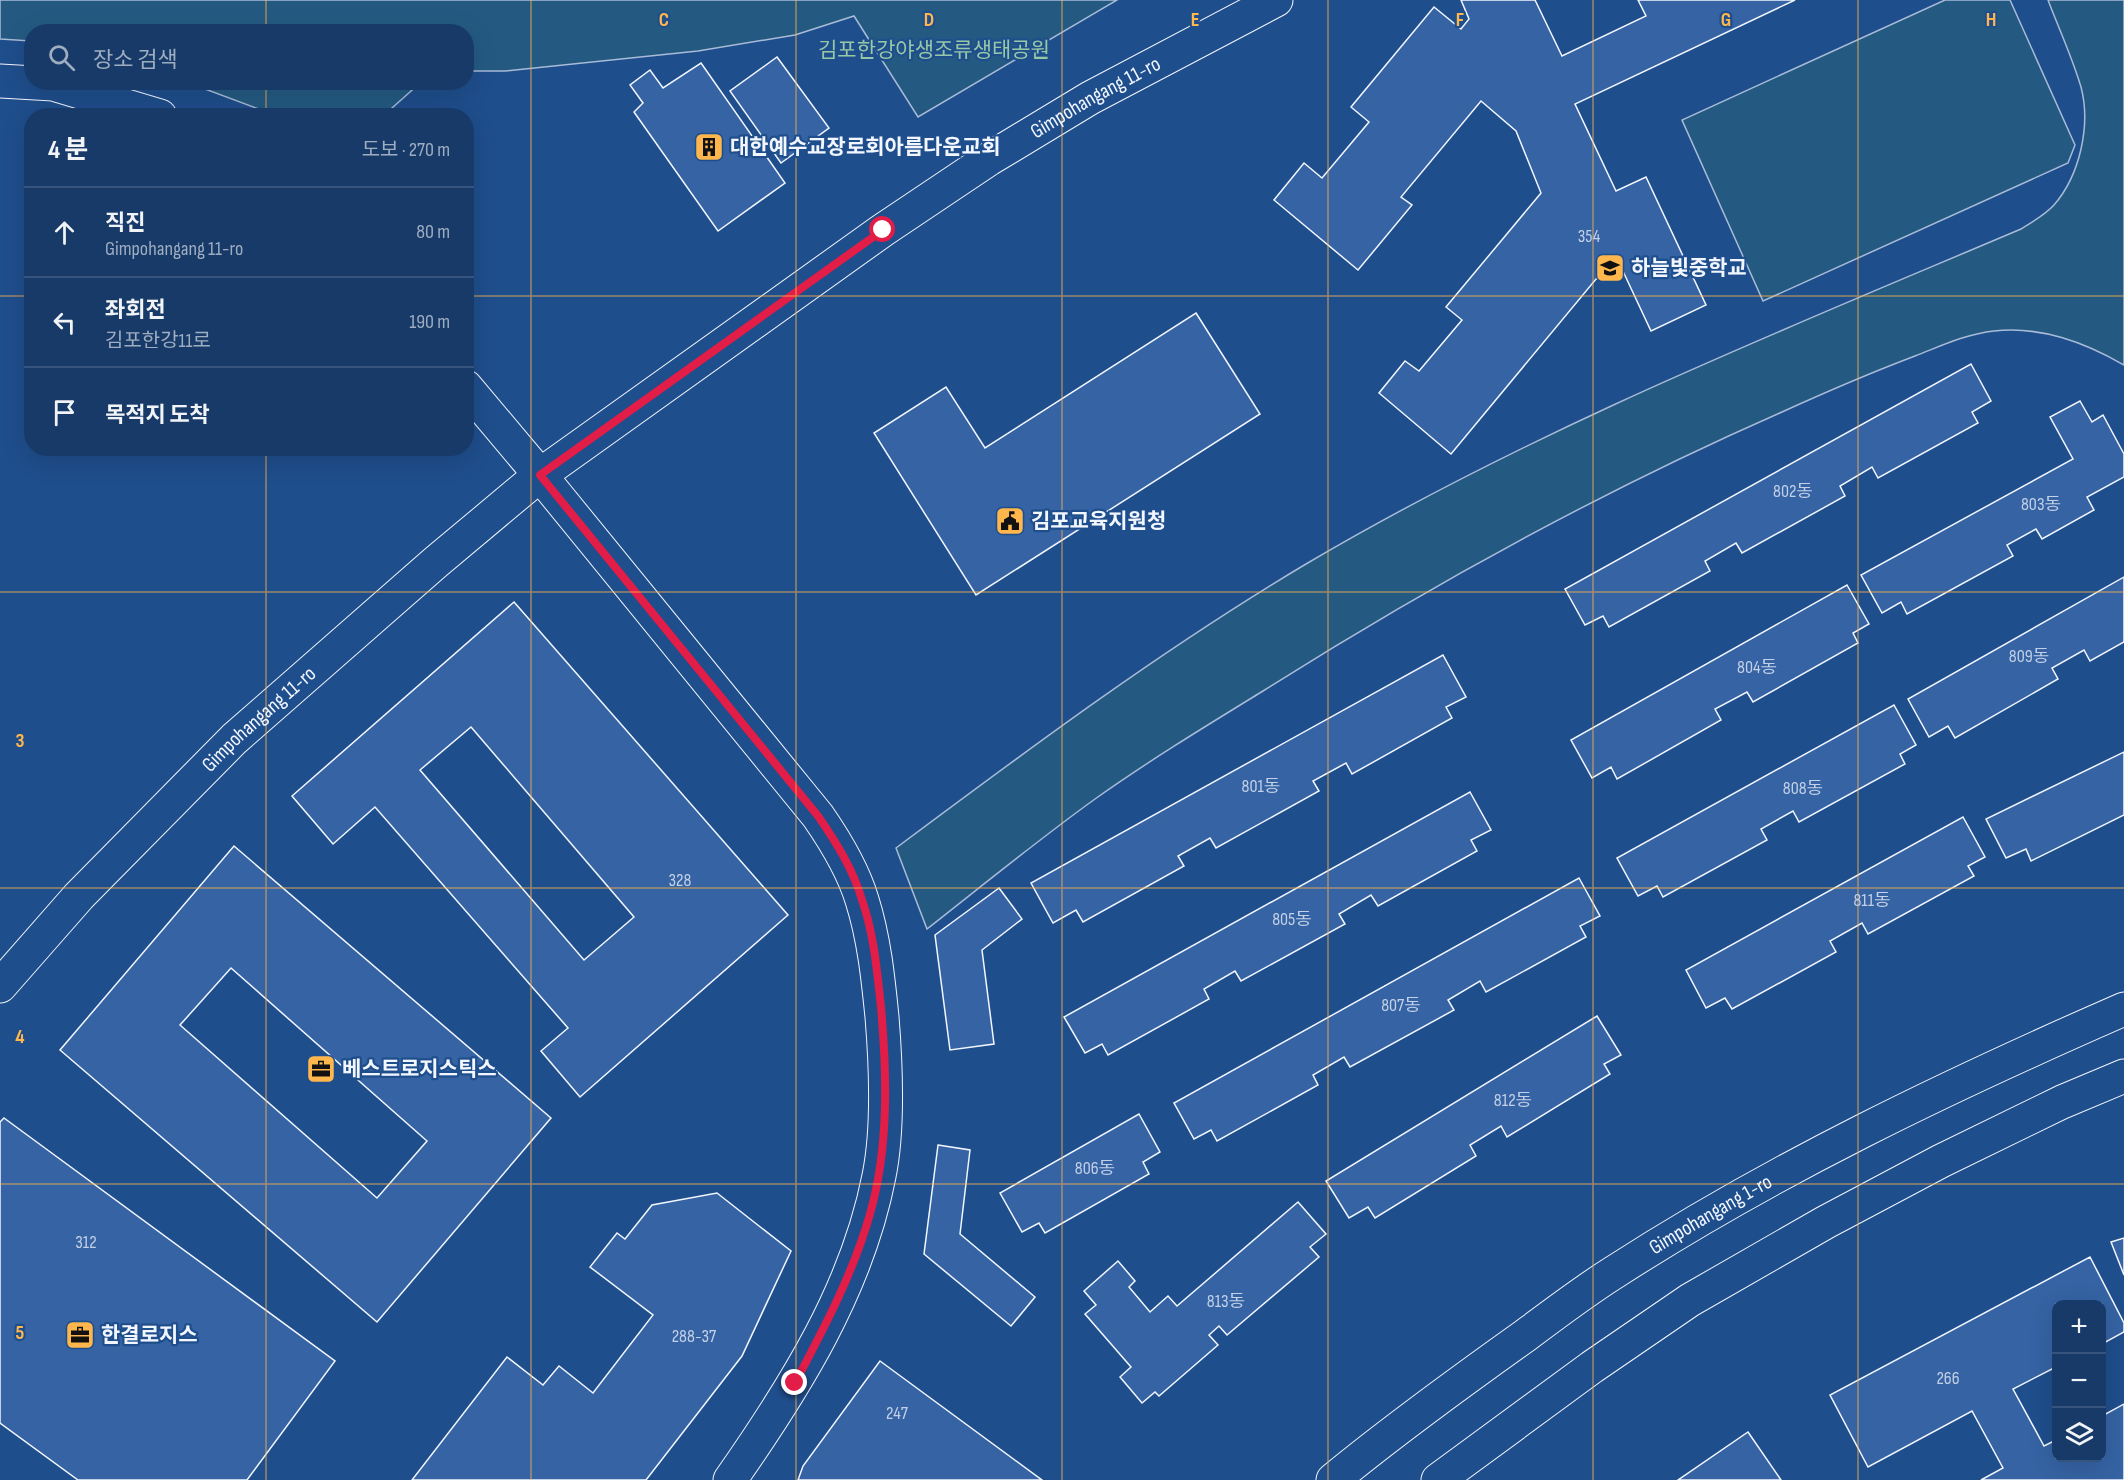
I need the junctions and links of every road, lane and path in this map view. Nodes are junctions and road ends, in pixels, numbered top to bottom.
1 (1242, 0) edge
2 (1275, 0) edge
3 (0, 81) edge
4 (24, 82) edge
5 (73, 90) edge
6 (133, 108) edge
7 (474, 397) edge
8 (540, 475) junction
9 (0, 986) edge
10 (2124, 1009) edge
11 (2124, 1076) edge
12 (730, 1480) edge
13 (1333, 1480) edge
14 (1438, 1480) edge

1 - 8 street, Gimpohangang 11-ro
2 - 8 street, Gimpohangang 11-ro
3 - 4 street
5 - 6 street
7 - 8 street
8 - 9 street, Gimpohangang 11-ro
8 - 12 street
10 - 13 street, Gimpohangang 1-ro
11 - 14 street

